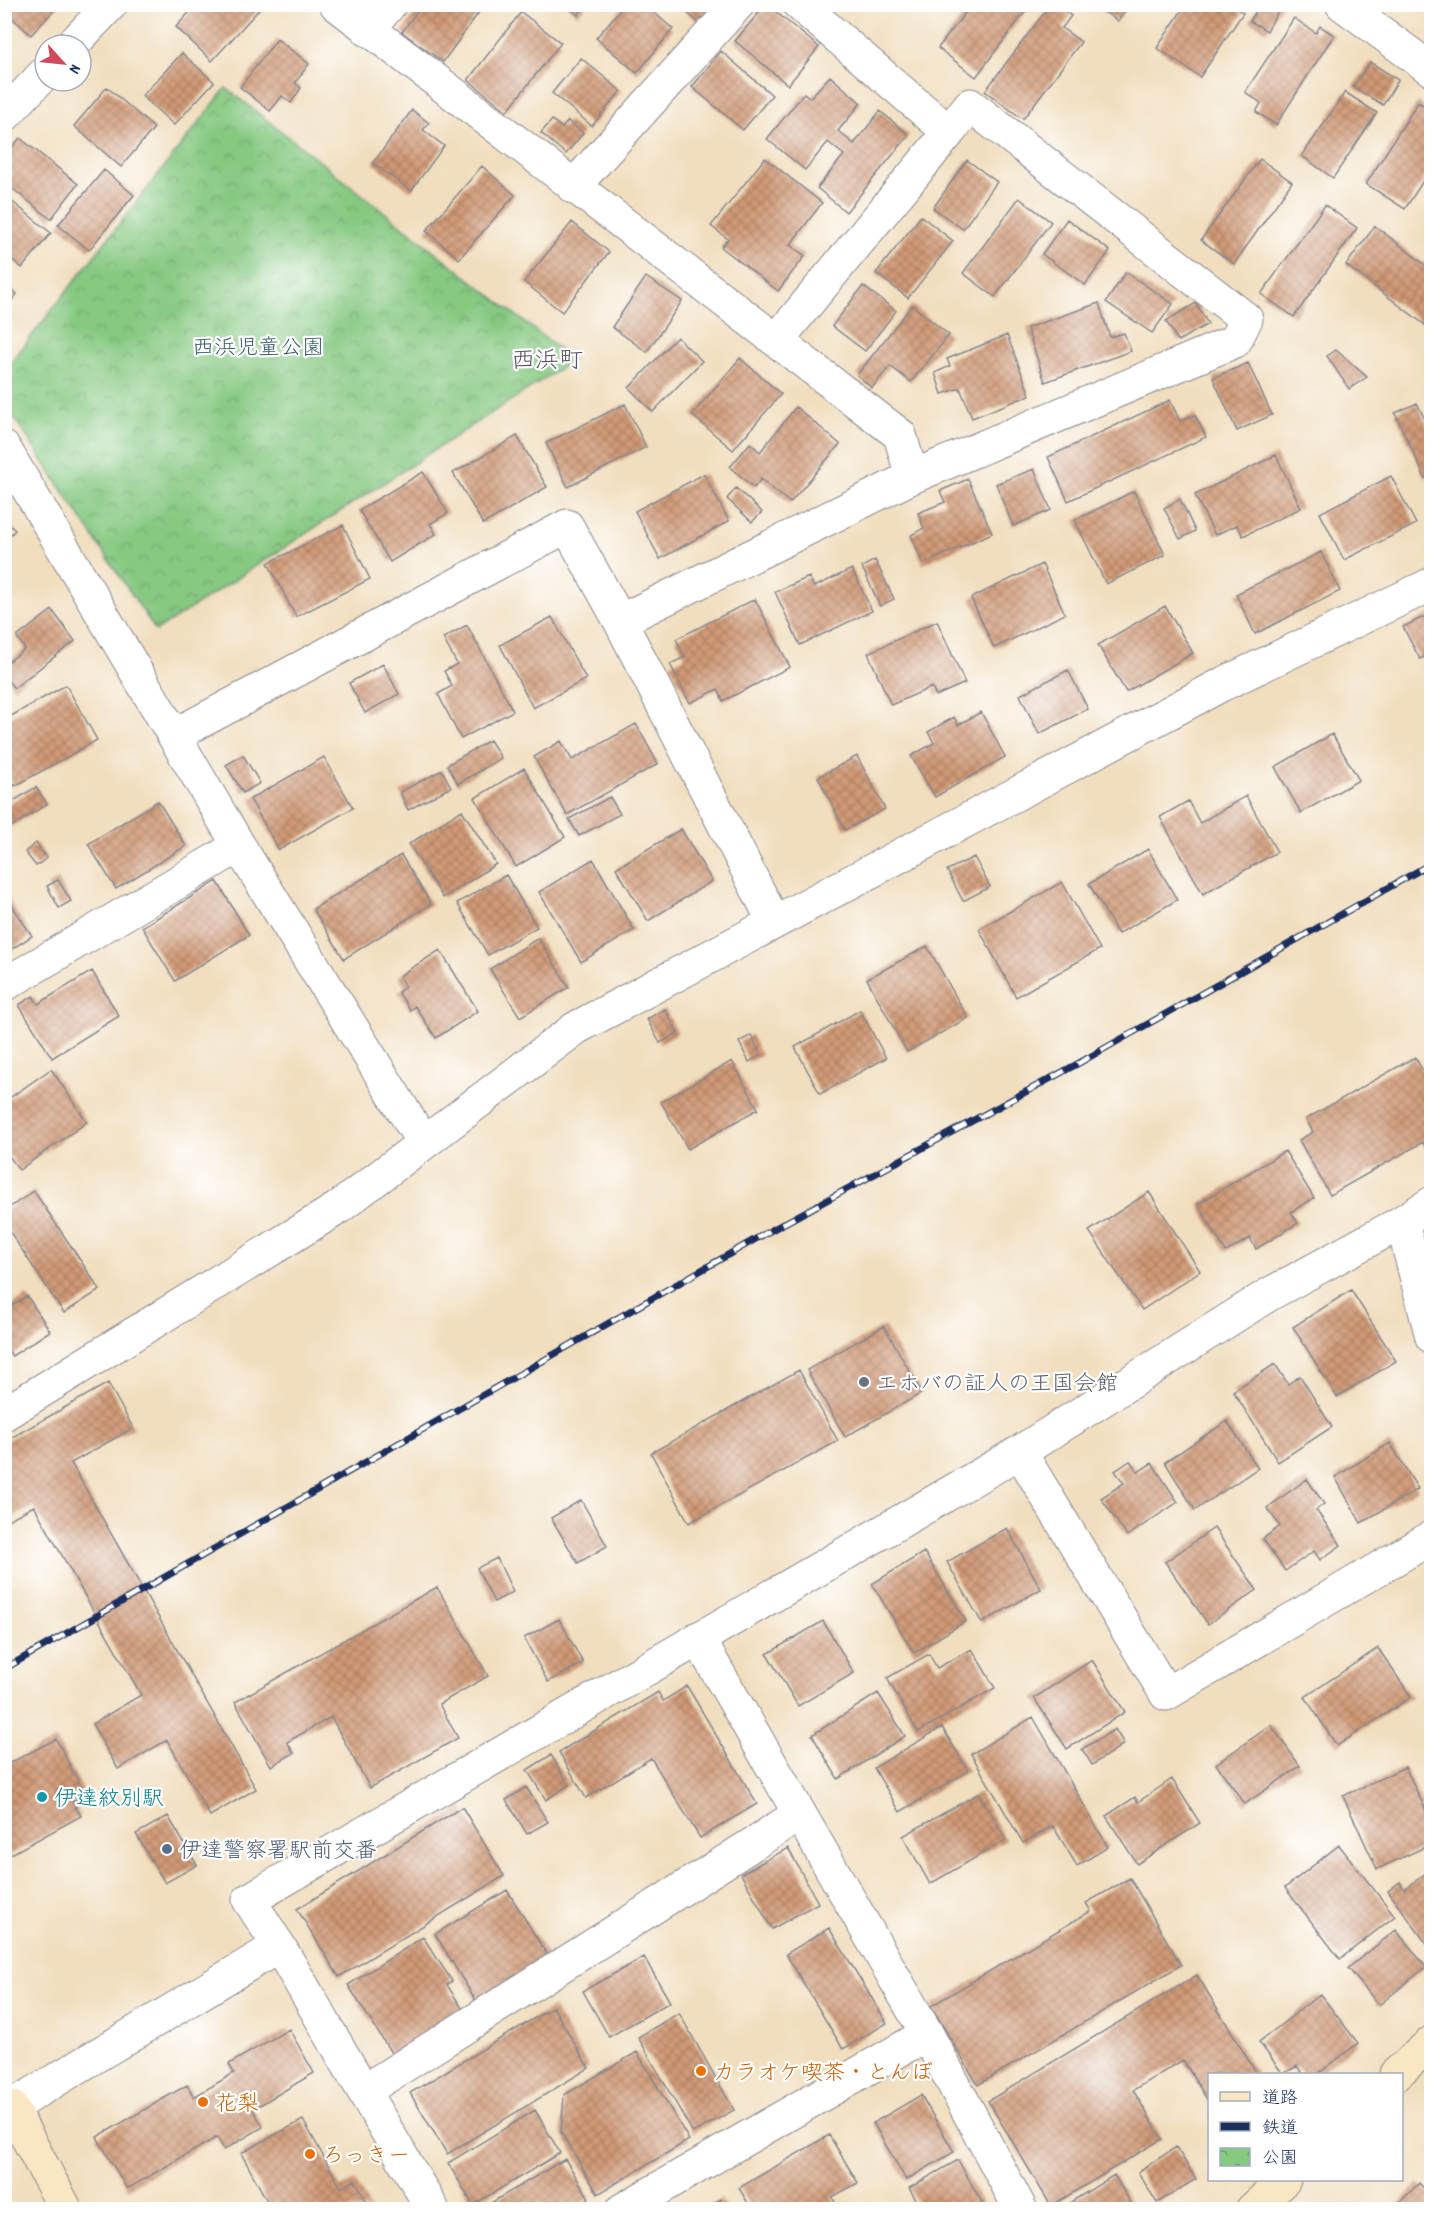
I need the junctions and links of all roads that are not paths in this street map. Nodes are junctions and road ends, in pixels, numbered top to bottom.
1 (111, 4) edge
2 (336, 4) edge
3 (390, 4) edge
4 (738, 4) edge
5 (799, 4) edge
6 (1342, 4) edge
7 (368, 30) junction
8 (83, 33) edge
9 (1431, 70) edge
10 (33, 86) edge
11 (4, 116) edge
12 (949, 132) junction
13 (573, 187) junction
14 (777, 340) junction
15 (4, 448) edge
16 (912, 477) junction
17 (1431, 584) edge
18 (620, 621) junction
19 (175, 735) junction
20 (239, 846) junction
21 (774, 922) junction
22 (4, 985) edge
23 (423, 1142) junction
24 (1431, 1203) edge
25 (1402, 1222) junction
26 (1431, 1337) edge
27 (4, 1414) edge
28 (1020, 1452) junction
29 (1431, 1537) edge
30 (698, 1638) junction
31 (800, 1814) junction
32 (279, 1946) junction
33 (927, 2034) junction
34 (1431, 2042) edge
35 (1397, 2073) edge
36 (364, 2091) junction
37 (8, 2108) edge
38 (1283, 2181) edge
39 (66, 2210) edge
40 (433, 2210) edge
41 (622, 2210) edge
42 (1021, 2210) edge
43 (1252, 2210) edge

1 - 8 street
2 - 7 street
3 - 7 street
4 - 13 street
5 - 12 street
6 - 9 street
7 - 13 street
10 - 11 street
12 - 14 street
12 - 16 street
13 - 14 street
14 - 16 street
15 - 19 street
16 - 18 street
17 - 21 street
18 - 19 street
18 - 21 street
19 - 20 street
20 - 22 street
20 - 23 street
21 - 23 street
23 - 27 street
24 - 25 street
25 - 26 street
25 - 28 street
28 - 29 street
28 - 30 street
30 - 31 street
30 - 32 street
31 - 33 street
31 - 36 street
32 - 36 street
32 - 37 street
33 - 41 street
33 - 42 street
34 - 35 main road
36 - 40 street
37 - 39 main road
38 - 43 main road

